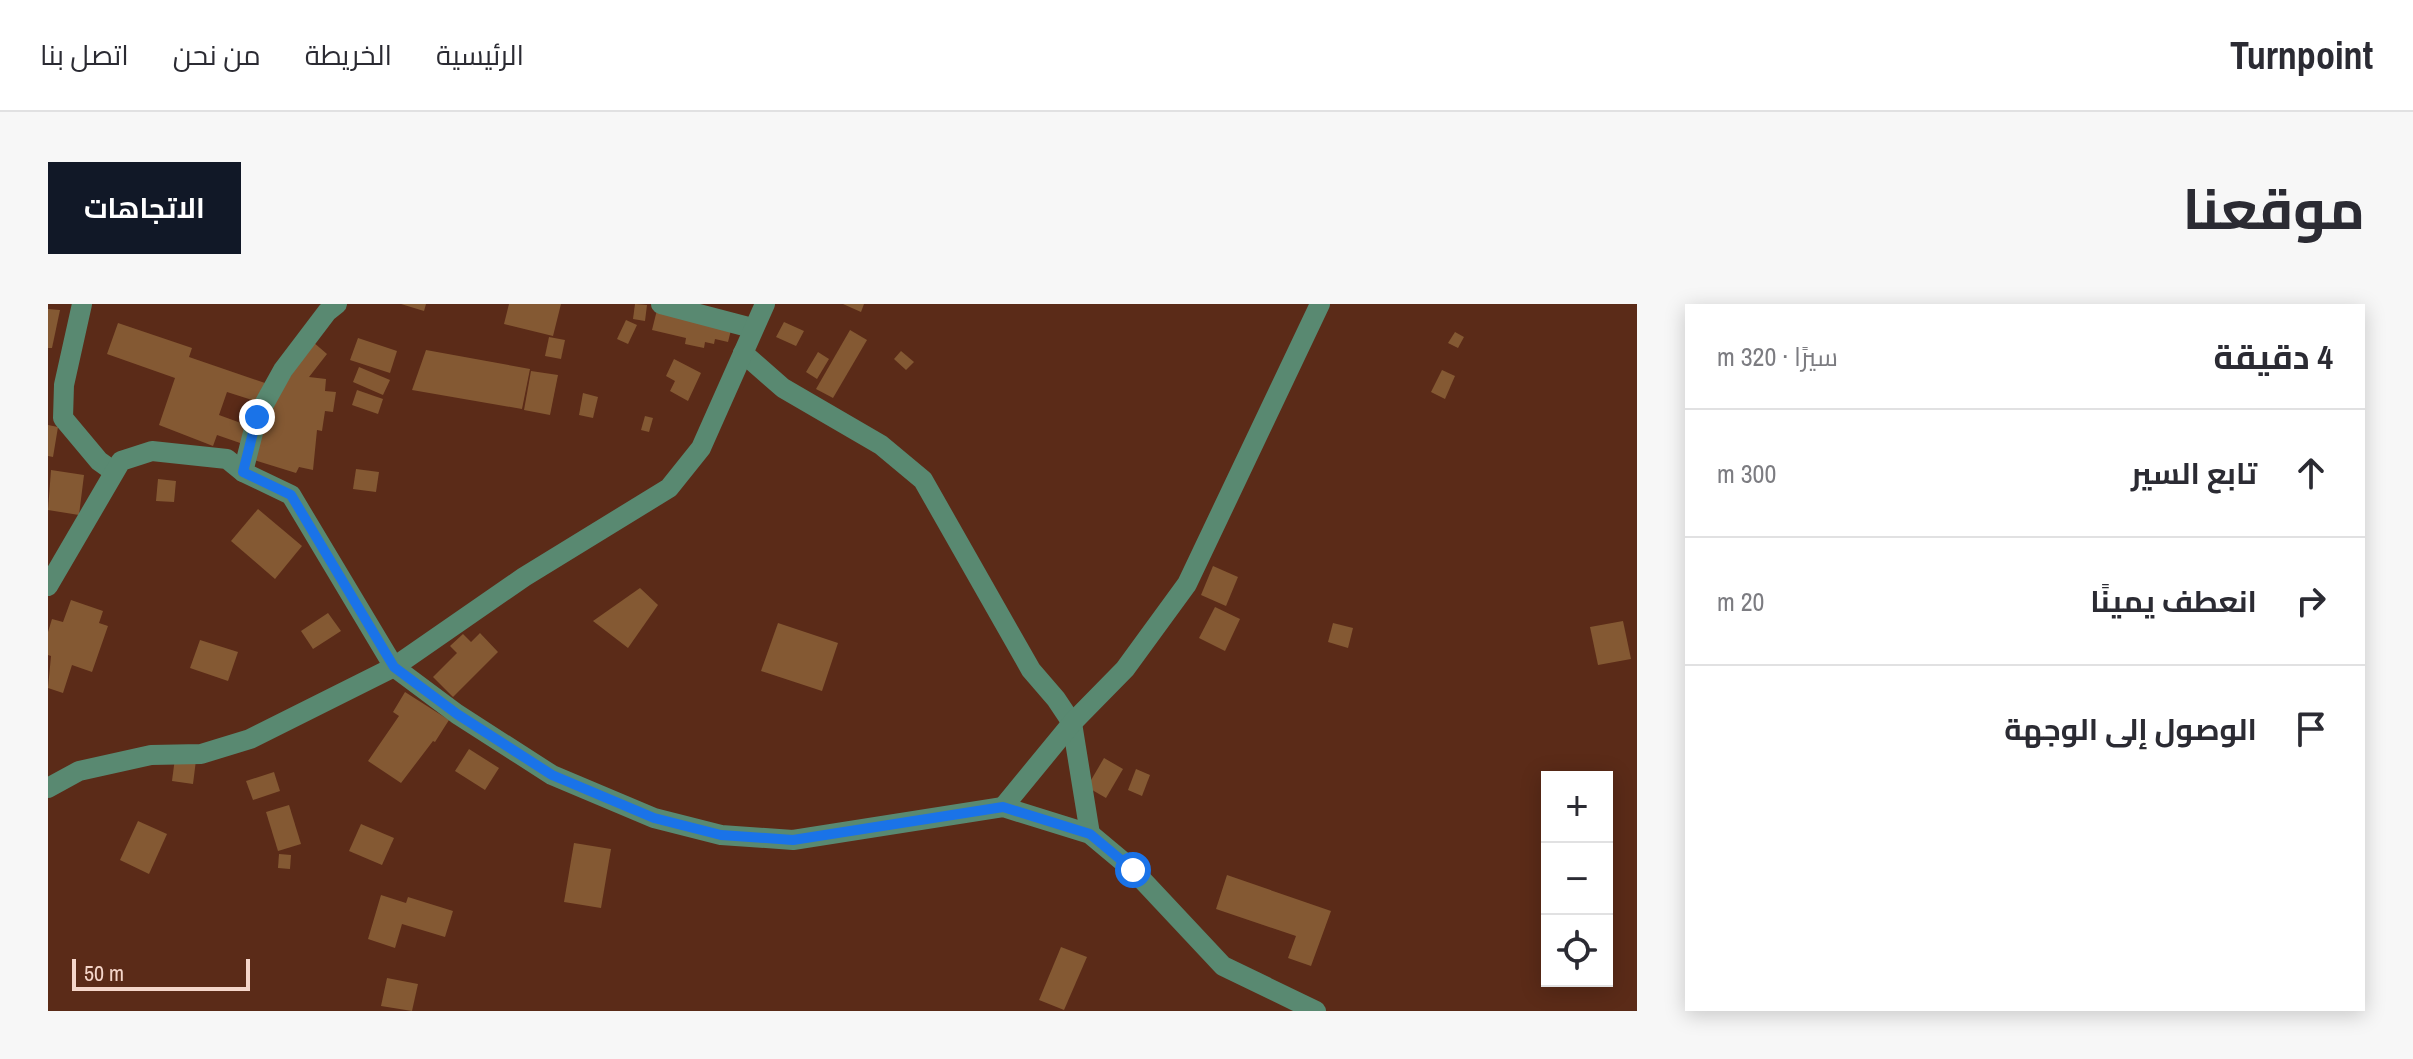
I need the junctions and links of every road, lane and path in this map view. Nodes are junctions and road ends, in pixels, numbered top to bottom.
1 (82, 304) edge
2 (337, 304) edge
3 (661, 304) edge
4 (765, 304) edge
5 (1320, 304) edge
6 (752, 328) junction
7 (743, 353) junction
8 (113, 471) junction
9 (243, 472) junction
10 (48, 586) edge
11 (394, 667) junction
12 (1072, 723) junction
13 (48, 788) edge
14 (1003, 807) junction
15 (1090, 834) junction
16 (1316, 1011) edge

1 - 8 street
2 - 9 street
3 - 6 street
4 - 6 street
5 - 12 street
6 - 7 street
7 - 11 street
7 - 12 street
8 - 9 street
8 - 10 street
9 - 11 street
11 - 13 street
11 - 14 street
12 - 14 street
12 - 15 street
14 - 15 street
15 - 16 street

